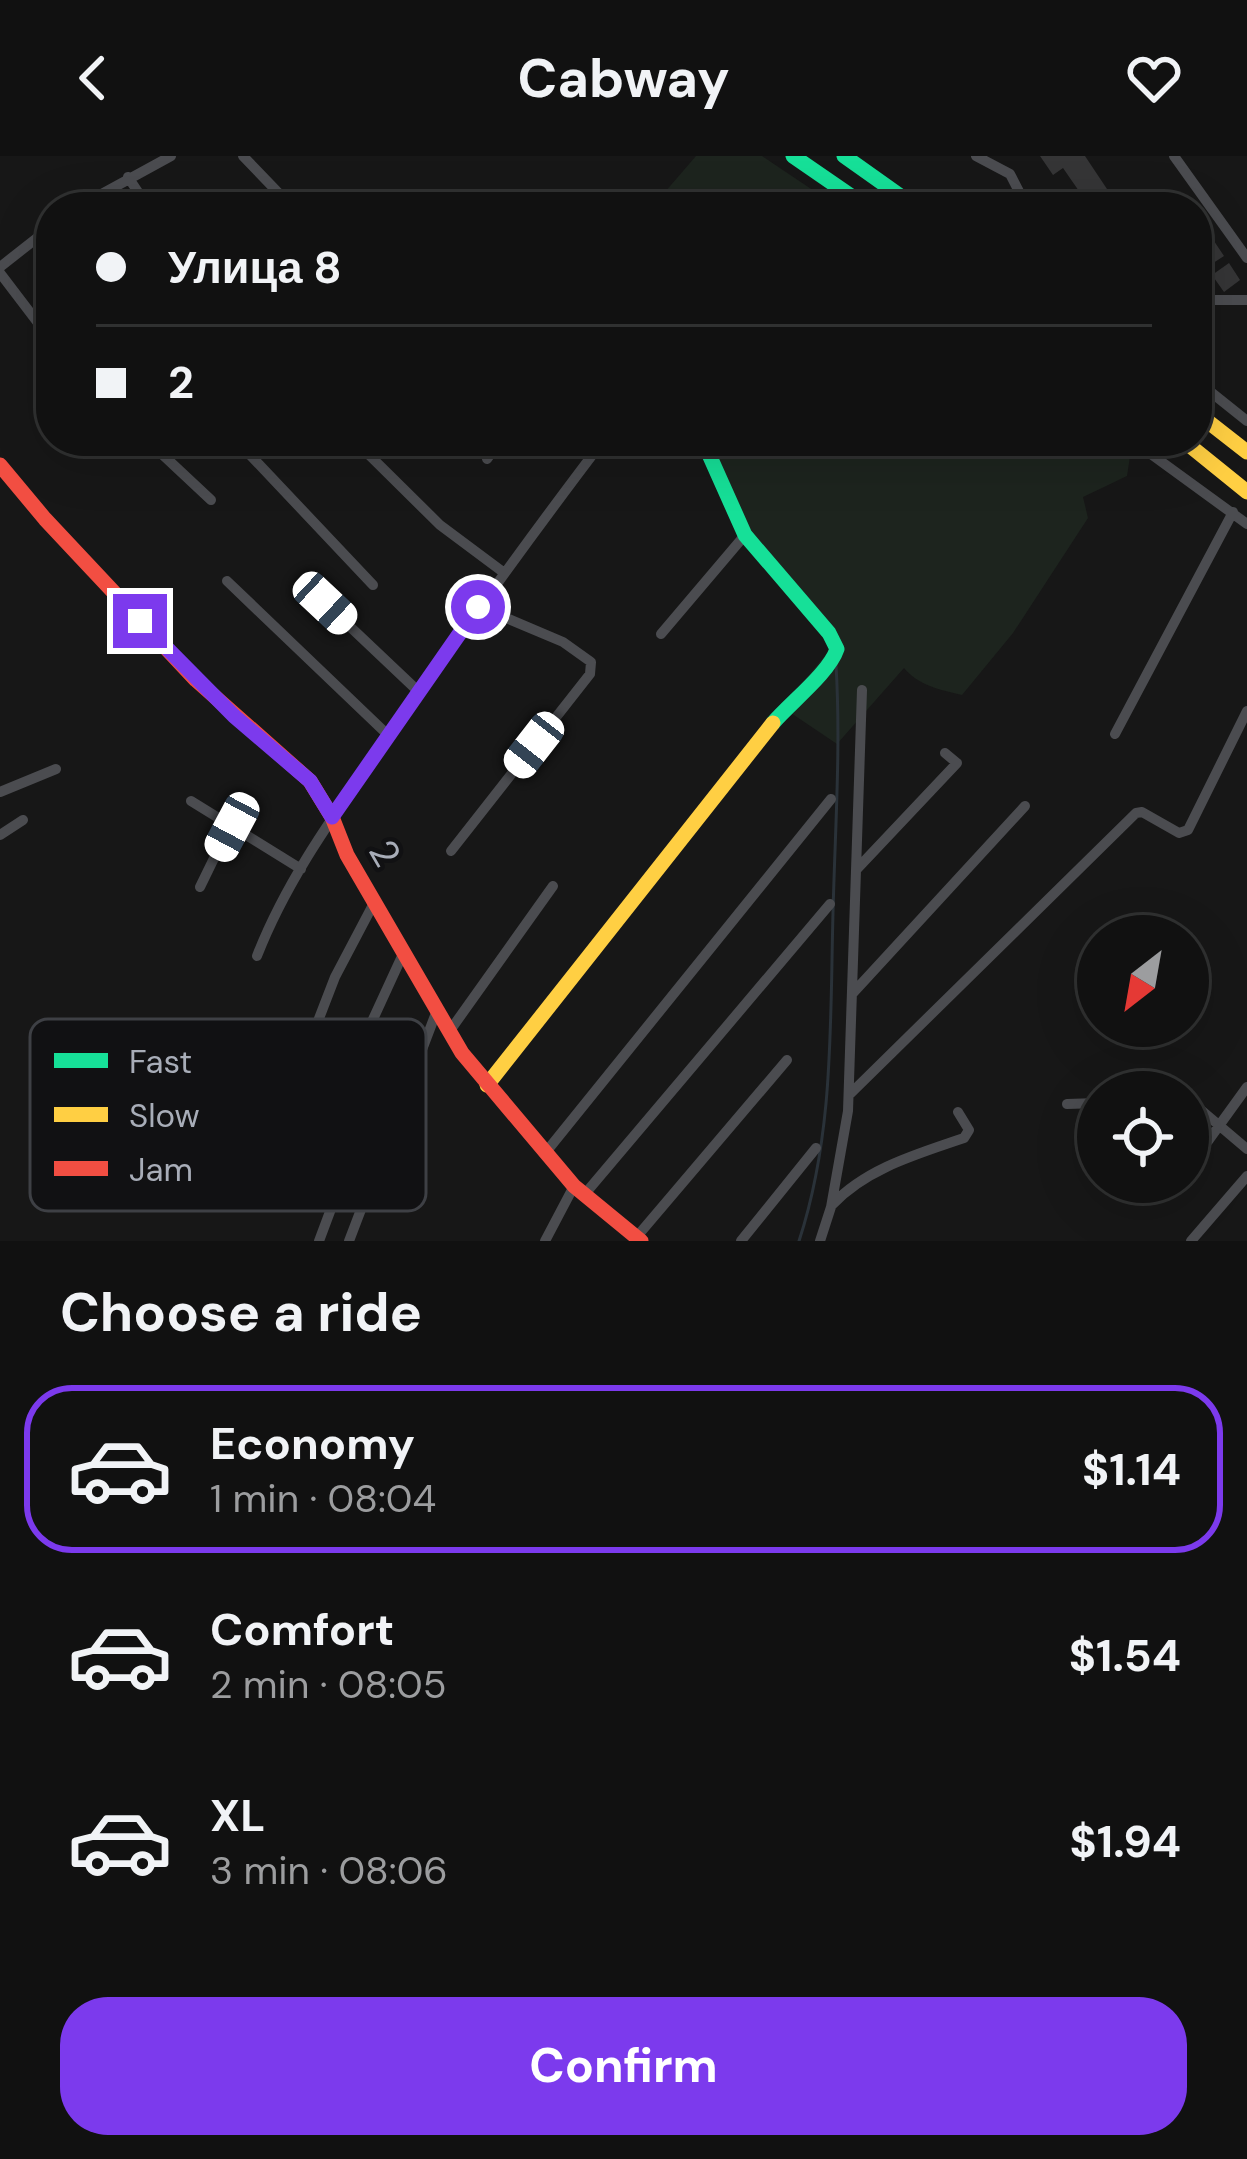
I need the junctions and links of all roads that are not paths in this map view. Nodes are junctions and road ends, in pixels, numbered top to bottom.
1 (171, 156) edge
2 (243, 156) edge
3 (793, 156) edge
4 (844, 156) edge
5 (976, 156) edge
6 (1174, 156) edge
7 (128, 177) junction
8 (103, 192) edge
9 (138, 192) edge
10 (278, 192) edge
11 (845, 192) edge
12 (895, 192) edge
13 (1020, 192) edge
14 (1200, 192) edge
15 (1212, 209) edge
16 (36, 240) edge
17 (1247, 258) edge
18 (0, 270) edge
19 (1212, 300) edge
20 (1247, 300) edge
21 (36, 319) edge
22 (1212, 393) edge
23 (1247, 421) edge
24 (1212, 425) edge
25 (1247, 452) edge
26 (164, 456) edge
27 (251, 456) edge
28 (370, 456) edge
29 (490, 456) edge
30 (592, 456) edge
31 (709, 456) edge
32 (1154, 456) edge
33 (1203, 456) edge
34 (488, 459) dead end
35 (0, 465) edge
36 (1247, 492) edge
37 (212, 500) dead end
38 (1233, 512) junction
39 (1247, 524) edge
40 (746, 535) junction
41 (503, 572) junction
42 (227, 580) dead end
43 (373, 585) dead end
44 (325, 603) dead end
45 (478, 607) junction
46 (662, 634) dead end
47 (862, 690) dead end
48 (419, 692) junction
49 (1247, 711) edge
50 (1115, 734) dead end
51 (389, 736) junction
52 (945, 753) dead end
53 (56, 769) dead end
54 (0, 792) edge
55 (831, 799) dead end
56 (190, 801) dead end
57 (241, 803) dead end
58 (1025, 806) dead end
59 (332, 817) junction
60 (23, 820) dead end
61 (232, 827) junction
62 (0, 835) edge
63 (451, 851) dead end
64 (301, 868) junction
65 (856, 870) junction
66 (200, 886) dead end
67 (553, 886) dead end
68 (375, 901) junction
69 (830, 904) dead end
70 (403, 954) junction
71 (257, 956) dead end
72 (851, 994) junction
73 (436, 1013) junction
74 (319, 1019) edge
75 (373, 1019) edge
76 (449, 1032) junction
77 (426, 1039) edge
78 (787, 1060) dead end
79 (487, 1085) junction
80 (1247, 1087) edge
81 (849, 1095) junction
82 (1077, 1103) edge
83 (1067, 1104) dead end
84 (958, 1112) dead end
85 (1209, 1116) edge
86 (1220, 1125) junction
87 (1209, 1141) edge
88 (816, 1148) dead end
89 (1247, 1149) edge
90 (546, 1151) junction
91 (1247, 1176) edge
92 (579, 1191) junction
93 (831, 1207) junction
94 (330, 1211) edge
95 (360, 1211) edge
96 (637, 1240) edge
97 (319, 1241) edge
98 (349, 1241) edge
99 (545, 1241) edge
100 (741, 1241) edge
101 (820, 1241) edge
102 (1191, 1241) edge

1 - 7 street
2 - 10 street
3 - 11 street
4 - 12 street
5 - 13 street
6 - 14 street
7 - 8 street
7 - 9 street
15 - 17 street
16 - 18 street
18 - 21 street
19 - 20 street
22 - 23 street
24 - 25 street
26 - 37 street
27 - 43 street
28 - 41 street
29 - 34 street
30 - 41 street
31 - 40 street
32 - 38 street
33 - 36 street
35 - 59 street, 2
38 - 39 street
38 - 50 street
40 - 46 street
40 - 79 street
41 - 45 street
42 - 51 street
44 - 48 street
45 - 48 street
45 - 63 street
47 - 65 street
48 - 51 street
49 - 81 street
51 - 59 street
52 - 65 street
53 - 54 street
55 - 90 street
56 - 61 street
57 - 61 street
58 - 72 street
59 - 64 street
59 - 68 street, 2
60 - 62 street
61 - 64 street
61 - 66 street
64 - 71 street
65 - 72 street
67 - 76 street
68 - 70 street, 2
68 - 74 street
69 - 92 street
70 - 73 street, 2
70 - 75 street
72 - 81 street
73 - 76 street, 2
73 - 77 street
76 - 79 street, 2
78 - 96 street
79 - 90 street, 2
80 - 86 street
81 - 93 street
82 - 83 street
84 - 93 street
85 - 86 street
86 - 87 street
86 - 89 street
88 - 100 street
90 - 92 street, 2
91 - 102 street
92 - 96 street, 2
92 - 99 street
93 - 101 street
94 - 97 street
95 - 98 street

